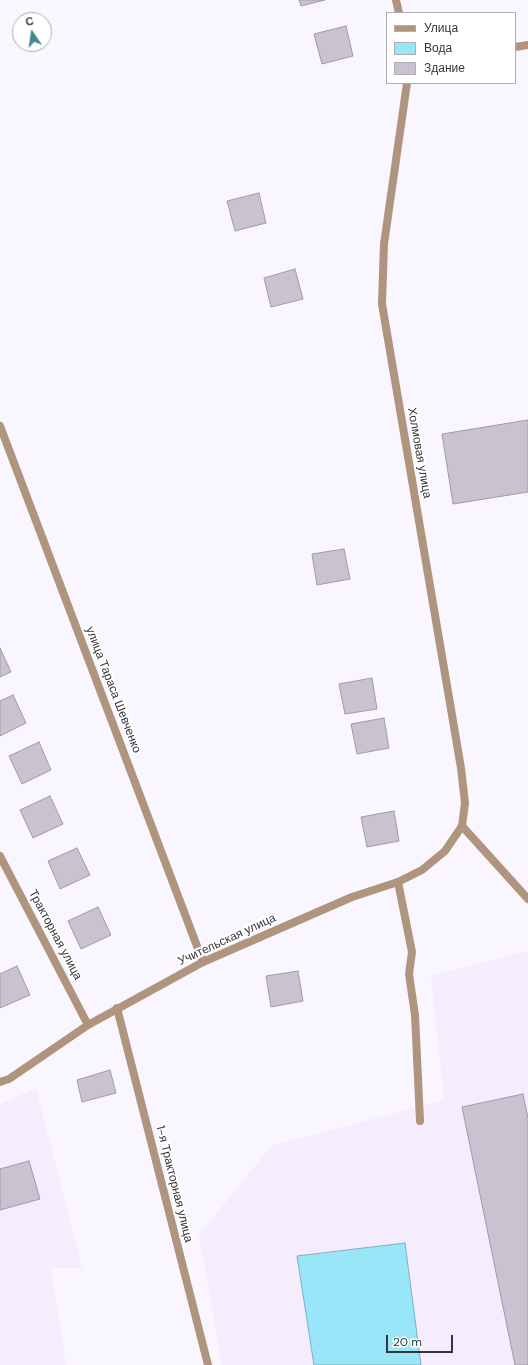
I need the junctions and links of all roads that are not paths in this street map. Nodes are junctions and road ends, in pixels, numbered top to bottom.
1 (396, 0) edge
2 (399, 12) edge
3 (528, 45) edge
4 (516, 47) edge
5 (407, 84) edge
6 (0, 426) edge
7 (462, 826) junction
8 (0, 856) edge
9 (398, 882) junction
10 (528, 899) edge
11 (203, 962) junction
12 (117, 1008) junction
13 (88, 1025) junction
14 (0, 1082) edge
15 (420, 1121) dead end
16 (208, 1365) edge

1 - 2 street
3 - 4 street
5 - 7 street, Холмовая улица
6 - 11 street, улица Тараса Шевченко
7 - 9 street, Учительская улица
7 - 10 street
8 - 13 street, Тракторная улица
9 - 11 street, Учительская улица
9 - 15 street
11 - 12 street, Учительская улица
12 - 13 street, Учительская улица
12 - 16 street, 1-я Тракторная улица
13 - 14 street, Учительская улица

